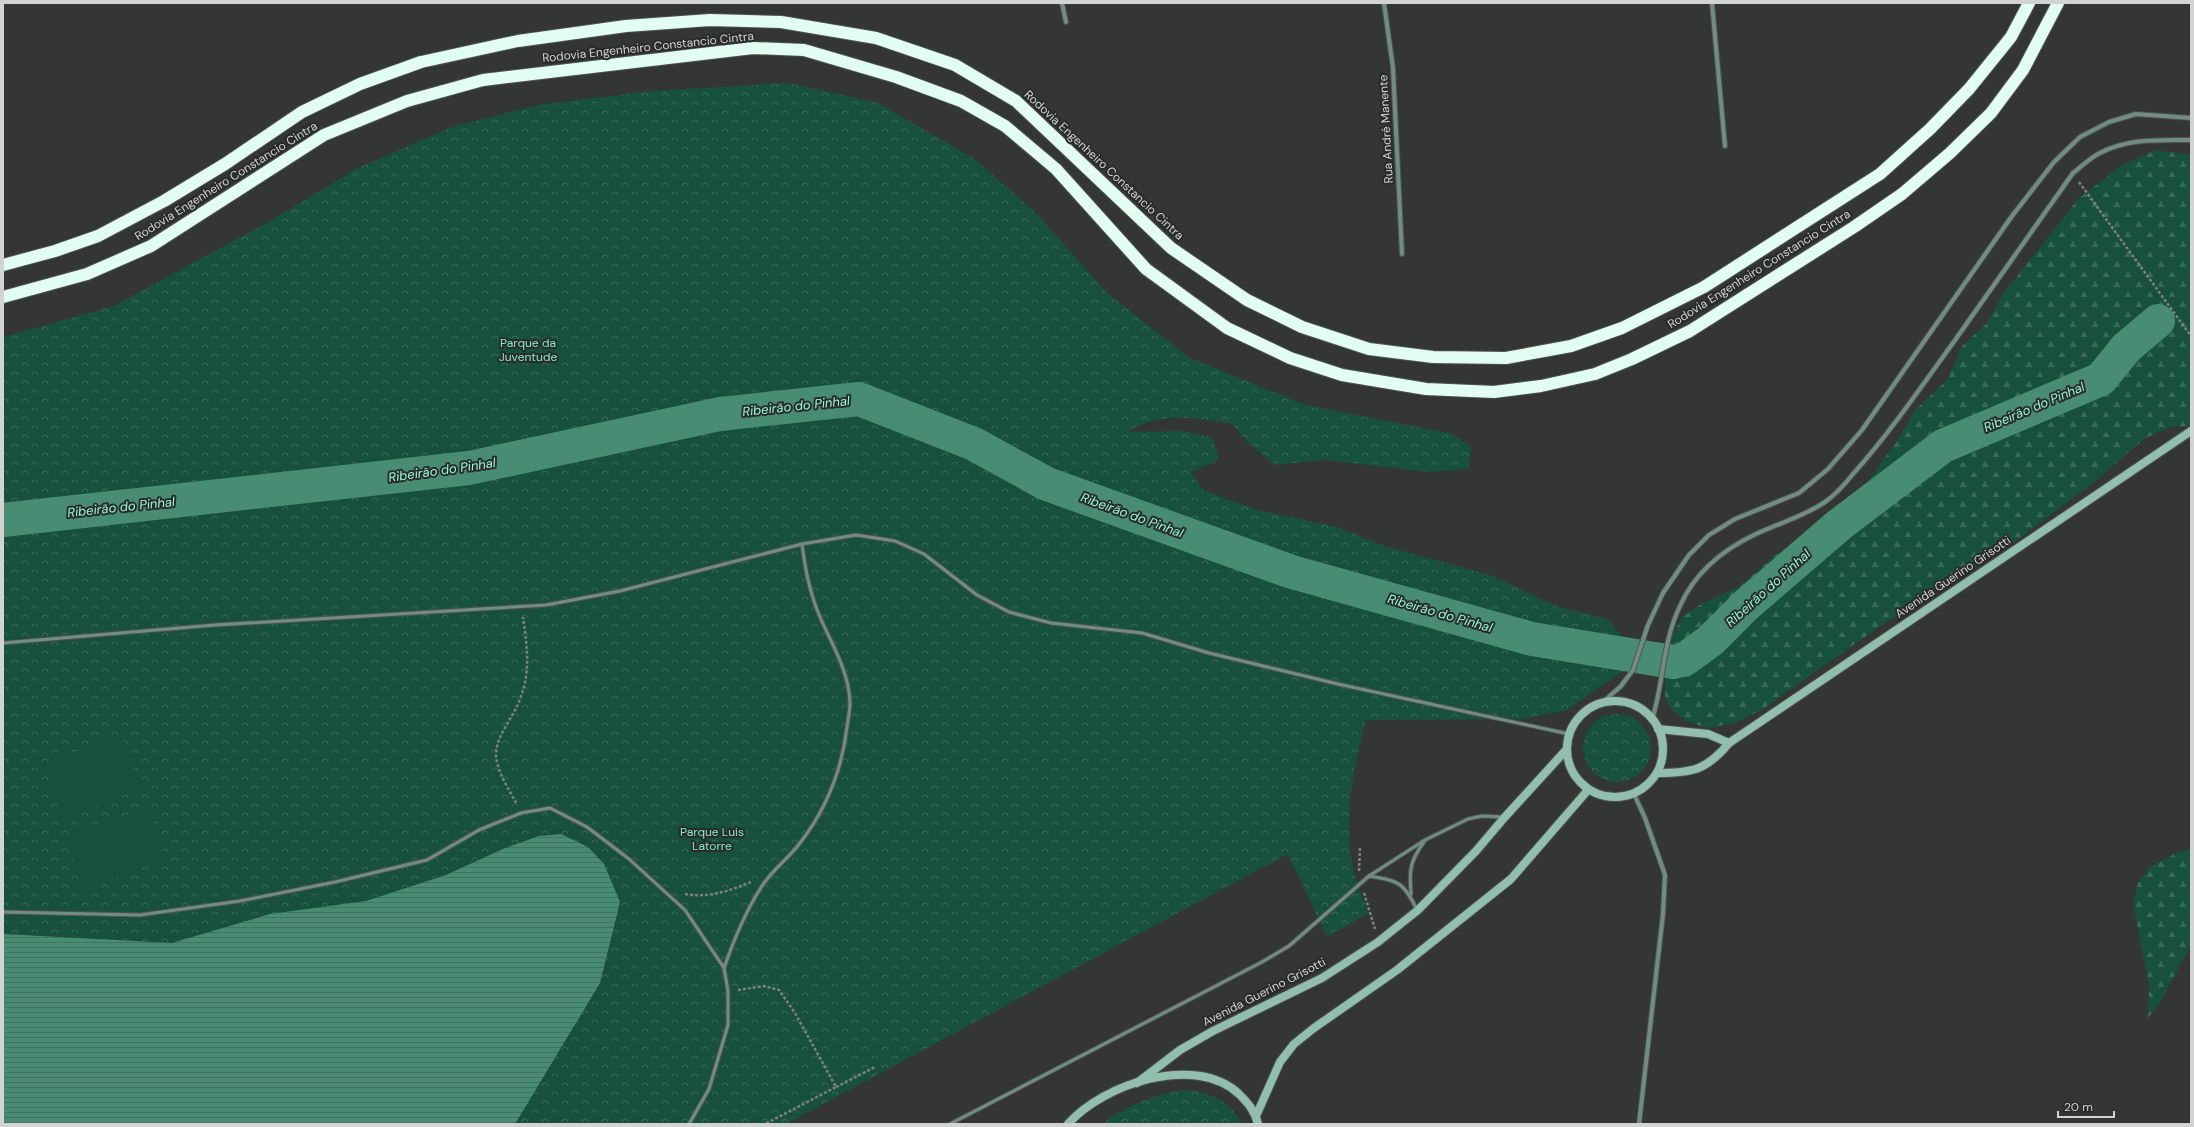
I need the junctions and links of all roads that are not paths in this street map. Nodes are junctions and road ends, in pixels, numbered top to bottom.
1 (1062, 3) edge
2 (1384, 3) edge
3 (1712, 3) edge
4 (2029, 3) edge
5 (2058, 3) edge
6 (1066, 22) dead end
7 (2191, 118) edge
8 (2191, 140) edge
9 (1725, 146) dead end
10 (1402, 254) dead end
11 (3, 264) edge
12 (3, 297) edge
13 (2191, 431) edge
14 (802, 544) junction
15 (3, 643) edge
16 (1603, 702) junction
17 (1652, 720) junction
18 (1658, 729) junction
19 (1569, 734) junction
20 (1729, 744) junction
21 (1566, 750) junction
22 (1657, 773) junction
23 (1588, 790) junction
24 (1634, 794) junction
25 (1504, 818) junction
26 (1425, 840) junction
27 (1369, 876) junction
28 (1411, 894) junction
29 (1418, 910) junction
30 (3, 912) edge
31 (724, 968) junction
32 (1137, 1083) junction
33 (1257, 1120) edge
34 (1067, 1123) edge
35 (689, 1124) edge
36 (950, 1124) edge
37 (1640, 1124) edge

1 - 6 street
2 - 10 street, Rua André Manente
3 - 9 street
4 - 11 highway, Rodovia Engenheiro Constancio Cintra
5 - 12 highway, Rodovia Engenheiro Constancio Cintra
7 - 16 street
8 - 17 street
13 - 20 main road, Avenida Guerino Grisotti
14 - 15 lane
14 - 19 lane
14 - 31 lane
16 - 17 main road
16 - 19 main road
17 - 18 main road
18 - 20 main road
18 - 22 main road
19 - 21 main road
20 - 22 main road, Avenida Guerino Grisotti
21 - 23 main road
21 - 25 main road, Avenida Guerino Grisotti
22 - 24 main road
23 - 24 main road
23 - 33 main road
24 - 37 street
25 - 26 lane
25 - 29 main road, Avenida Guerino Grisotti
26 - 27 lane
26 - 28 lane
27 - 28 lane
27 - 36 lane
28 - 29 lane
29 - 32 main road, Avenida Guerino Grisotti
30 - 31 lane
31 - 35 lane
32 - 33 main road
32 - 34 main road

